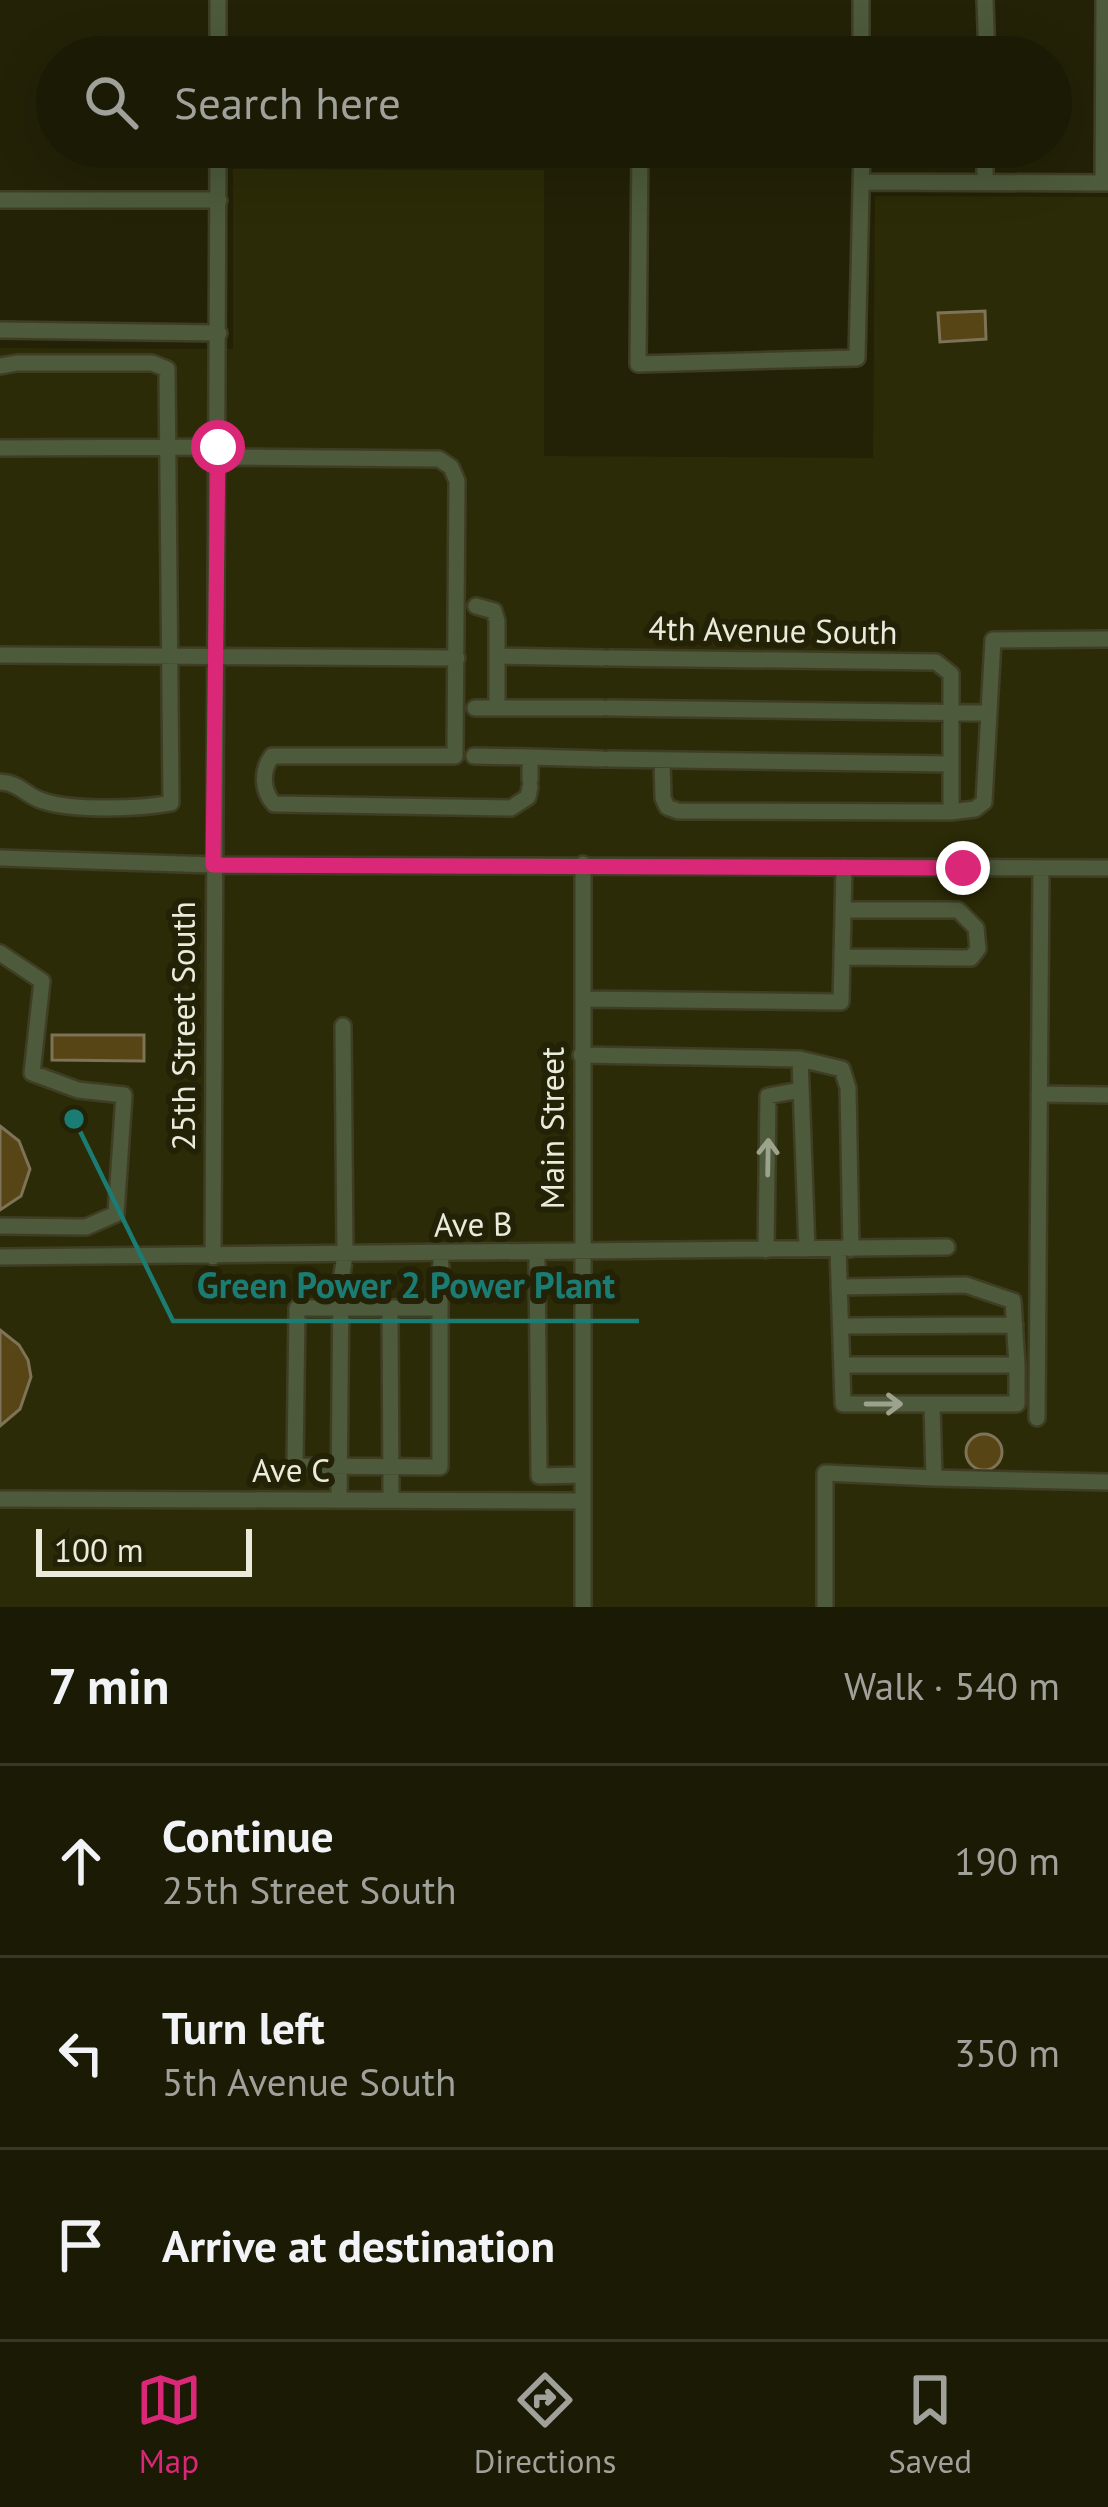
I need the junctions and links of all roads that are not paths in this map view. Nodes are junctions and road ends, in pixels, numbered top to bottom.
1 (218, 0) edge
2 (861, 0) edge
3 (985, 0) edge
4 (1104, 0) edge
5 (218, 36) edge
6 (861, 36) edge
7 (986, 36) edge
8 (218, 168) edge
9 (640, 168) edge
10 (863, 168) edge
11 (985, 168) edge
12 (863, 182) junction
13 (985, 182) junction
14 (1105, 183) edge
15 (0, 200) edge
16 (219, 200) junction
17 (0, 330) edge
18 (219, 333) junction
19 (0, 366) edge
20 (168, 447) junction
21 (0, 448) edge
22 (217, 452) junction
23 (468, 605) junction
24 (1108, 639) edge
25 (0, 655) edge
26 (172, 655) junction
27 (215, 655) junction
28 (498, 656) junction
29 (458, 658) junction
30 (497, 708) junction
31 (467, 709) junction
32 (988, 712) junction
33 (952, 713) junction
34 (466, 756) junction
35 (530, 758) junction
36 (662, 760) junction
37 (951, 764) junction
38 (0, 782) edge
39 (951, 812) junction
40 (0, 858) edge
41 (583, 864) junction
42 (213, 865) junction
43 (844, 867) junction
44 (1041, 868) junction
45 (1108, 868) edge
46 (843, 910) junction
47 (0, 953) edge
48 (842, 957) junction
49 (583, 999) junction
50 (343, 1026) dead end
51 (581, 1055) junction
52 (800, 1059) junction
53 (800, 1090) junction
54 (1039, 1094) junction
55 (1108, 1095) edge
56 (0, 1226) edge
57 (947, 1247) dead end
58 (807, 1249) junction
59 (844, 1249) junction
60 (766, 1250) junction
61 (583, 1252) junction
62 (537, 1253) junction
63 (441, 1254) junction
64 (345, 1256) junction
65 (0, 1257) edge
66 (213, 1257) junction
67 (839, 1287) junction
68 (440, 1308) junction
69 (390, 1309) junction
70 (340, 1310) junction
71 (1015, 1325) junction
72 (841, 1327) junction
73 (842, 1365) junction
74 (1017, 1365) junction
75 (932, 1404) junction
76 (1037, 1418) dead end
77 (339, 1467) junction
78 (391, 1467) junction
79 (440, 1467) junction
80 (583, 1475) junction
81 (539, 1476) junction
82 (934, 1478) junction
83 (1108, 1483) edge
84 (0, 1499) edge
85 (338, 1500) junction
86 (391, 1500) junction
87 (440, 1500) junction
88 (538, 1501) junction
89 (583, 1501) junction
90 (583, 1607) edge
91 (825, 1607) edge

1 - 5 street
2 - 6 street
3 - 7 street
4 - 14 street
8 - 16 street, 25th Street South
9 - 12 street
10 - 12 street
11 - 13 street
12 - 13 street
13 - 14 street
15 - 16 street
16 - 18 street, 25th Street South
17 - 18 street
18 - 22 street, 25th Street South
19 - 20 street
20 - 21 street
20 - 22 street
20 - 26 street
22 - 23 street
22 - 27 street, 25th Street South
23 - 28 street
23 - 29 street
24 - 32 street
25 - 26 street
26 - 27 street
26 - 38 street
27 - 29 street
27 - 42 street, 25th Street South
28 - 30 street
28 - 33 street, 4th Avenue South
29 - 31 street
30 - 31 street
30 - 33 street
31 - 34 street
32 - 33 street
32 - 39 street
33 - 37 street
34 - 35 street
34 - 35 street
35 - 36 street
36 - 37 street
36 - 39 street
37 - 39 street
40 - 42 street
41 - 42 street
41 - 43 street
41 - 49 street, Main Street
42 - 66 street, 25th Street South
43 - 44 street
43 - 46 street
44 - 45 street
44 - 54 street
46 - 48 street
46 - 48 street
47 - 56 street
48 - 49 street
49 - 51 street, Main Street
50 - 64 street
51 - 52 street
51 - 61 street, Main Street
52 - 53 street
52 - 59 street
53 - 58 street
60 -> 53 street
54 - 55 street
54 - 76 street
57 - 59 street, Ave B
58 - 59 street, Ave B
58 - 60 street, Ave B
59 - 67 street
60 - 61 street, Ave B
61 - 62 street, Ave B
61 - 80 street, Main Street
62 - 63 street, Ave B
62 - 81 street
63 - 64 street, Ave B
63 - 68 street
64 - 66 street, Ave B
64 - 70 street
65 - 66 street, Ave B
67 - 71 street
67 - 72 street
68 - 69 street
68 - 79 street
69 - 70 street
69 - 78 street
70 - 77 street
70 - 77 street
71 - 72 street
71 - 74 street
72 - 73 street
73 - 74 street
73 -> 75 street
74 - 75 street
75 - 82 street
77 - 78 street
77 - 85 street
78 - 79 street
78 - 86 street
79 - 87 street
80 - 81 street
80 - 89 street, Main Street
81 - 88 street
82 - 83 street
82 - 91 street
84 - 85 street, Ave C
85 - 86 street, Ave C
86 - 87 street, Ave C
87 - 88 street, Ave C
88 - 89 street, Ave C
89 - 90 street, Main Street

